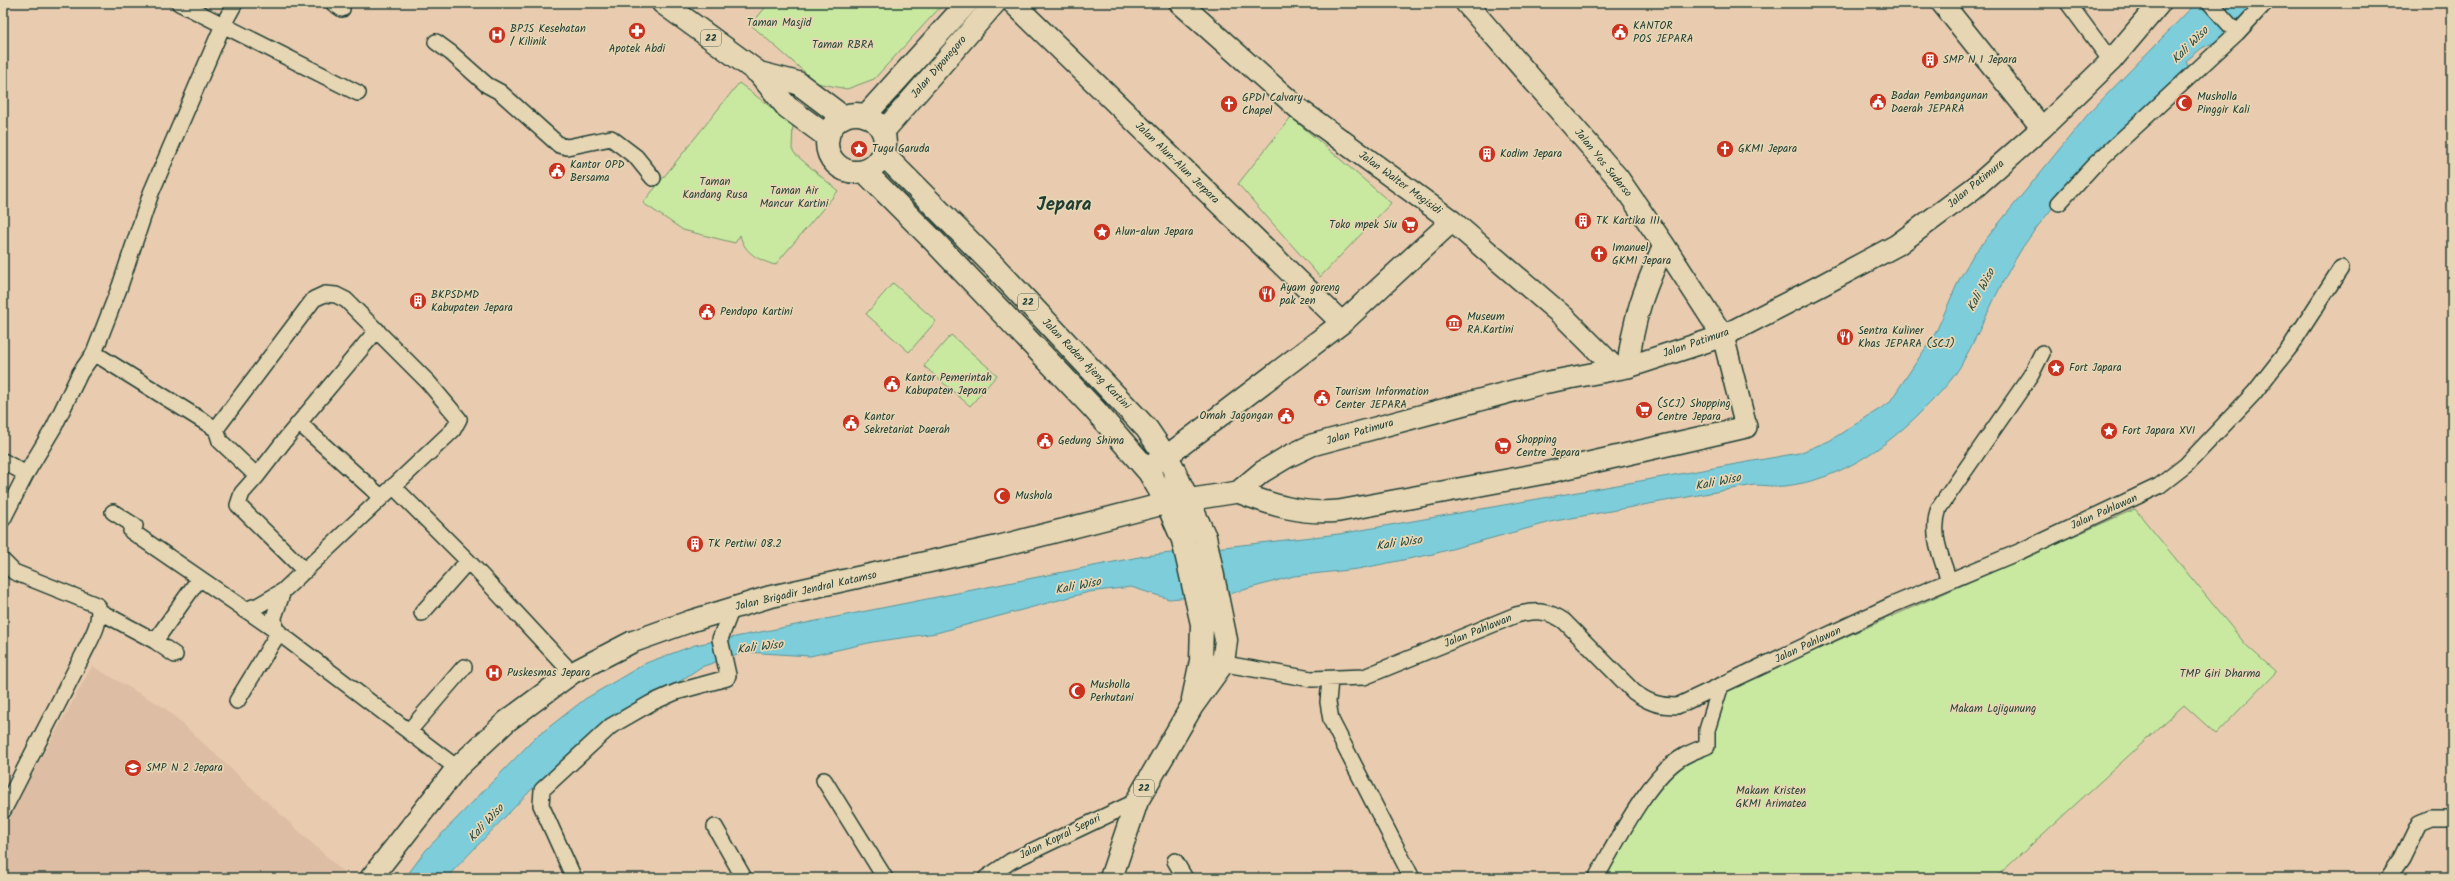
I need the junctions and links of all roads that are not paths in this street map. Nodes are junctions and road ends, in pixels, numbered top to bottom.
1 (179, 3) edge
2 (235, 3) edge
3 (663, 3) edge
4 (967, 3) edge
5 (995, 3) edge
6 (1013, 3) edge
7 (1180, 3) edge
8 (1466, 3) edge
9 (1942, 3) edge
10 (2068, 3) edge
11 (2160, 3) edge
12 (2210, 3) edge
13 (2265, 3) edge
14 (223, 25) junction
15 (2236, 32) junction
16 (436, 42) dead end
17 (2111, 61) junction
18 (759, 73) junction
19 (358, 93) dead end
20 (865, 116) junction
21 (844, 117) junction
22 (2042, 128) junction
23 (883, 132) junction
24 (828, 137) junction
25 (883, 154) junction
26 (864, 171) junction
27 (653, 178) dead end
28 (2059, 203) dead end
29 (1452, 221) junction
30 (1664, 245) junction
31 (2341, 268) dead end
32 (1342, 323) junction
33 (377, 330) junction
34 (1723, 336) junction
35 (94, 353) junction
36 (2042, 353) dead end
37 (1622, 368) junction
38 (299, 423) junction
39 (216, 429) junction
40 (1167, 456) junction
41 (3, 461) edge
42 (1146, 468) junction
43 (26, 474) junction
44 (257, 476) junction
45 (393, 486) junction
46 (1238, 492) junction
47 (381, 497) junction
48 (1190, 500) junction
49 (1167, 503) junction
50 (113, 512) dead end
51 (3, 519) edge
52 (3, 561) edge
53 (468, 561) junction
54 (305, 571) junction
55 (199, 578) junction
56 (1949, 581) junction
57 (283, 592) junction
58 (732, 608) junction
59 (244, 610) junction
60 (99, 611) junction
61 (422, 613) dead end
62 (1212, 622) junction
63 (277, 631) junction
64 (155, 641) junction
65 (175, 655) dead end
66 (1201, 661) junction
67 (1224, 663) junction
68 (464, 667) dead end
69 (572, 673) junction
70 (1330, 680) junction
71 (1720, 688) junction
72 (237, 701) dead end
73 (1192, 706) junction
74 (409, 731) junction
75 (457, 768) junction
76 (824, 780) dead end
77 (1136, 801) junction
78 (3, 811) edge
79 (2452, 818) edge
80 (715, 827) dead end
81 (1175, 861) dead end
82 (371, 878) edge
83 (574, 878) edge
84 (744, 878) edge
85 (885, 878) edge
86 (986, 878) edge
87 (1111, 878) edge
88 (1185, 878) edge
89 (1412, 878) edge
90 (1596, 878) edge
91 (2388, 878) edge

1 - 14 street
2 - 14 street
3 - 18 highway, 22
4 - 20 street, Jalan Diponegoro
5 - 23 street, Jalan Diponegoro
6 - 32 street, Jalan Alun-Alun Jerpara
7 - 29 street, Jalan Walter Mogisidi
8 - 30 street, Jalan Yos Sudarso
9 - 22 street
10 - 17 street
11 - 17 street, Jalan Patimura
12 - 15 street
13 - 15 street
14 - 19 street
14 - 35 street
15 - 28 street
16 - 27 street
17 - 22 street, Jalan Patimura
18 - 21 highway, 22
18 - 24 highway, 22
20 - 21 highway
20 - 23 highway
21 - 24 highway
22 - 34 street, Jalan Patimura
23 - 25 highway
24 - 26 highway
25 - 26 highway
25 - 40 highway, Jalan Raden Ajeng Kartini / 22
26 - 42 highway, 22
29 - 32 street
29 - 37 street, Jalan Walter Mogisidi
30 - 34 street, Jalan Yos Sudarso
30 - 37 street
31 - 56 street, Jalan Pahlawan
32 - 40 street
33 - 38 street
33 - 39 street
33 - 45 street
34 - 37 street, Jalan Patimura
34 - 46 street, Jalan Yos Sudarso
35 - 39 street
35 - 43 street
36 - 56 street
37 - 46 street, Jalan Patimura
38 - 44 street
38 - 47 street
39 - 44 street
40 - 42 street
40 - 48 highway, Jalan Raden Ajeng Kartini / 22
41 - 43 street
42 - 49 highway, 22
43 - 51 street
44 - 54 street
45 - 47 street
45 - 53 street
46 - 48 street
47 - 54 street
48 - 49 street, Jalan Brigadir Jendral Katamso
48 - 62 highway, 22
49 - 58 street, Jalan Brigadir Jendral Katamso
49 - 62 highway, 22
50 - 55 street
52 - 60 street
53 - 61 street
53 - 69 street
54 - 57 street
55 - 59 street
55 - 64 street
56 - 71 street, Jalan Pahlawan
57 - 59 street
57 - 63 street
58 - 69 street, Jalan Brigadir Jendral Katamso
58 - 83 street
59 - 63 street
60 - 64 street
60 - 78 street
62 - 66 highway, 22
62 - 67 highway, 22
63 - 72 street
63 - 74 street
64 - 65 street
66 - 67 street, Jalan Pahlawan
66 - 73 highway, 22
67 - 70 street, Jalan Pahlawan
67 - 73 highway, 22
68 - 74 street
69 - 75 street, Jalan Brigadir Jendral Katamso
70 - 71 street, Jalan Pahlawan
70 - 89 street
71 - 90 street
73 - 77 highway, 22
74 - 75 street
75 - 82 street, Jalan Brigadir Jendral Katamso
76 - 85 street
77 - 86 street, Jalan Kopral Separi
77 - 87 highway, 22
79 - 91 street
80 - 84 street
81 - 88 street

